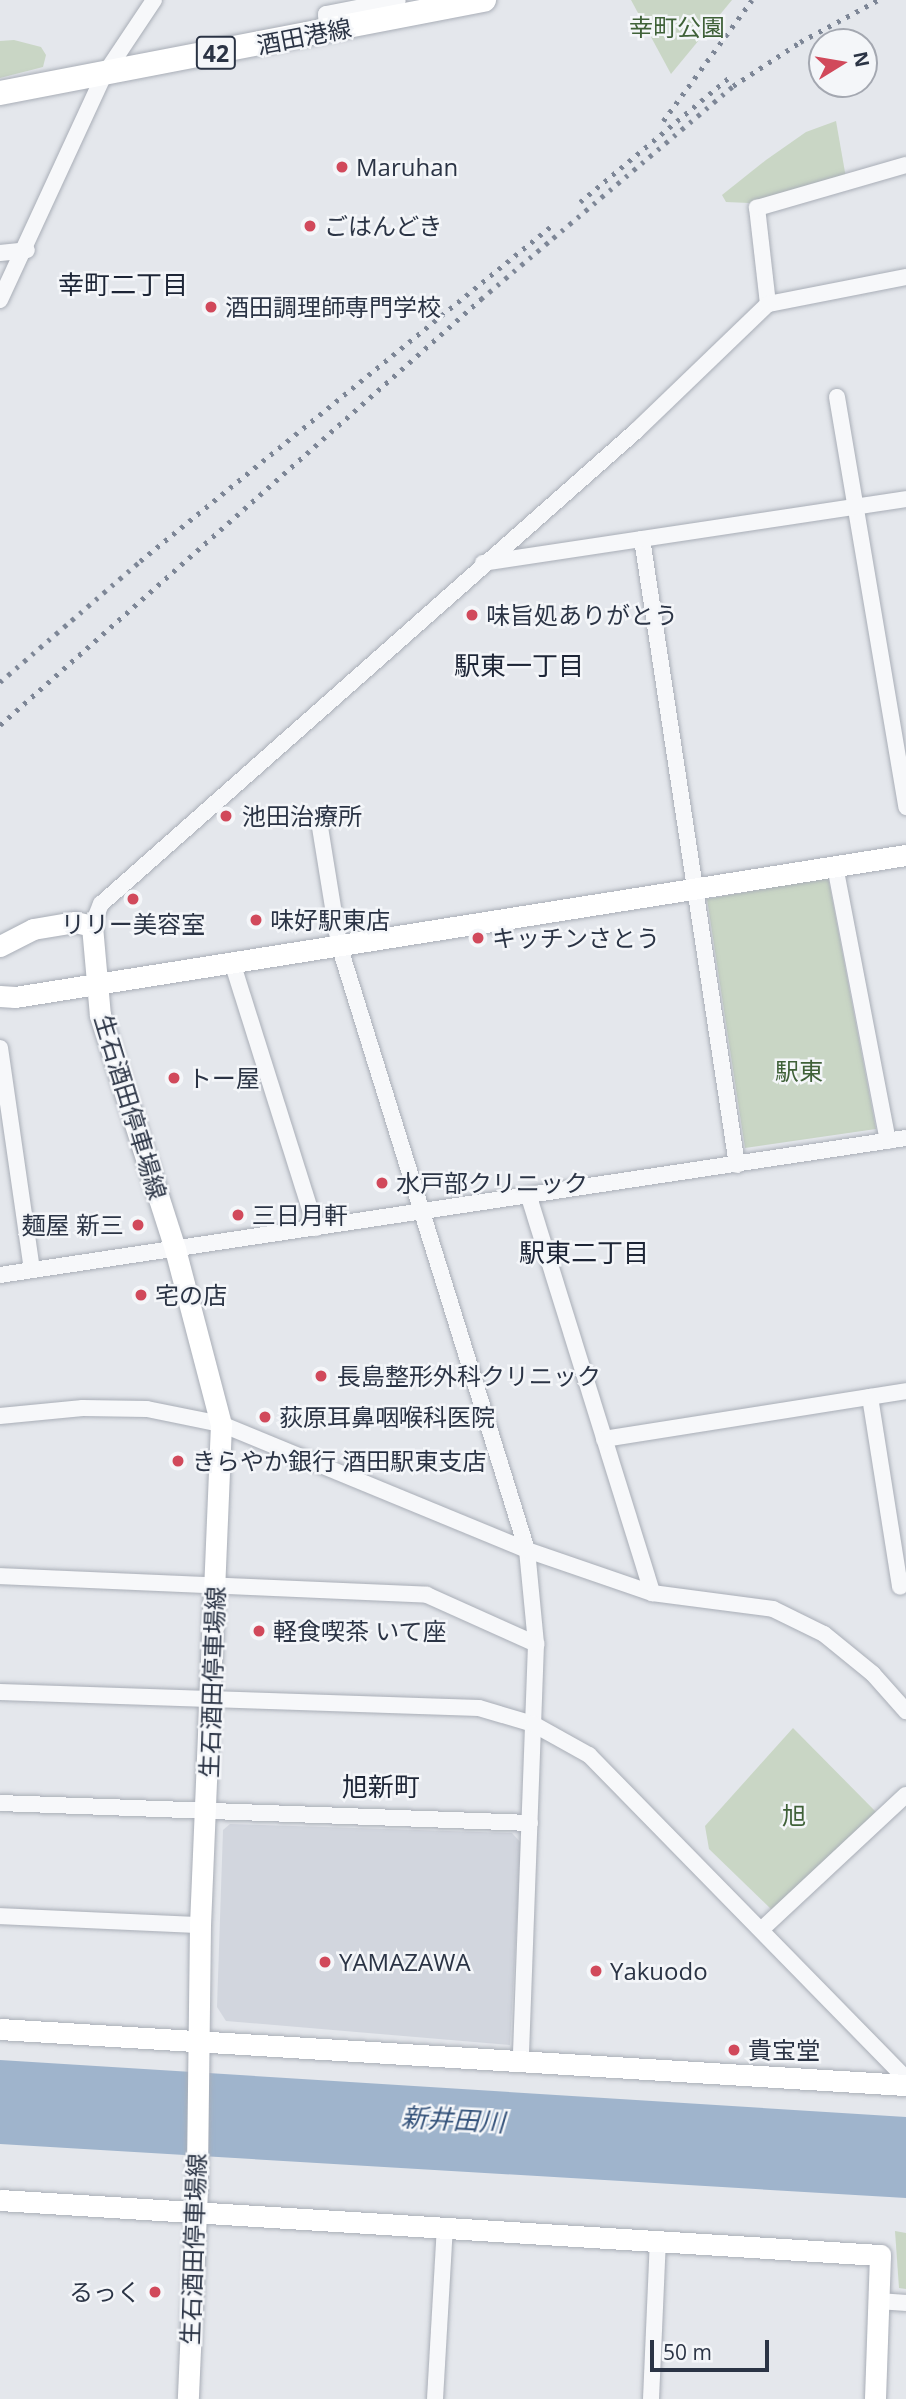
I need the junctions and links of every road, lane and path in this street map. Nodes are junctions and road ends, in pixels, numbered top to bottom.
1 (154, 0) edge
2 (398, 0) edge
3 (484, 0) edge
4 (327, 32) junction
5 (104, 75) junction
6 (0, 93) edge
7 (906, 165) edge
8 (27, 250) junction
9 (0, 253) edge
10 (906, 277) edge
11 (0, 300) edge
12 (768, 304) junction
13 (837, 397) dead end
14 (906, 499) edge
15 (855, 507) junction
16 (642, 539) junction
17 (482, 564) junction
18 (906, 807) edge
19 (319, 821) dead end
20 (906, 855) edge
21 (835, 866) junction
22 (694, 888) junction
23 (92, 926) junction
24 (339, 945) junction
25 (0, 946) edge
26 (232, 962) junction
27 (97, 983) junction
28 (0, 996) edge
29 (0, 1002) edge
30 (0, 1048) edge
31 (906, 1138) edge
32 (888, 1141) junction
33 (737, 1165) junction
34 (529, 1197) junction
35 (422, 1213) junction
36 (316, 1228) junction
37 (175, 1249) junction
38 (32, 1270) junction
39 (0, 1275) edge
40 (906, 1391) edge
41 (870, 1397) junction
42 (0, 1416) edge
43 (221, 1424) junction
44 (604, 1439) junction
45 (527, 1550) junction
46 (0, 1576) edge
47 (215, 1584) junction
48 (900, 1587) dead end
49 (652, 1593) junction
50 (536, 1644) junction
51 (0, 1692) edge
52 (211, 1702) junction
53 (906, 1711) edge
54 (533, 1724) junction
55 (906, 1795) edge
56 (0, 1803) edge
57 (207, 1811) junction
58 (530, 1823) junction
59 (0, 1916) edge
60 (200, 1925) junction
61 (761, 1930) junction
62 (0, 2029) edge
63 (198, 2048) junction
64 (521, 2060) junction
65 (906, 2079) edge
66 (906, 2085) edge
67 (0, 2200) edge
68 (196, 2213) junction
69 (445, 2228) junction
70 (658, 2241) junction
71 (879, 2301) junction
72 (906, 2303) edge
73 (188, 2399) edge
74 (435, 2399) edge
75 (651, 2399) edge
76 (875, 2399) edge

1 - 5 street
2 - 4 street
3 - 4 main road, 酒田港線 / 42
4 - 5 main road, 酒田港線 / 42
5 - 6 main road, 酒田港線 / 42
5 - 8 street
7 - 12 street
8 - 9 street
8 - 11 street
10 - 12 street
12 - 17 street
13 - 15 street
14 - 15 street
15 - 16 street
15 - 18 street
16 - 17 street
16 - 22 street
17 - 23 street
19 - 24 street
20 - 21 street
21 - 22 street
21 - 32 street
22 - 24 street
22 - 33 street
23 - 25 street
23 - 27 street, 生石酒田停車場線
24 - 26 street
24 - 35 street
26 - 27 street
26 - 36 street
27 - 28 street, 生石酒田停車場線
27 - 37 street, 生石酒田停車場線
28 - 29 street
30 - 38 street
31 - 32 street
32 - 33 street
33 - 34 street
34 - 35 street
34 - 44 street
35 - 36 street
35 - 45 street
36 - 37 street
37 - 38 street
37 - 43 street, 生石酒田停車場線
38 - 39 street
40 - 41 street
41 - 44 street
41 - 48 street
42 - 43 street
43 - 45 street
43 - 47 street, 生石酒田停車場線
44 - 49 street
45 - 49 street
45 - 50 street
46 - 47 street
47 - 50 street
47 - 52 street, 生石酒田停車場線
49 - 53 street
50 - 54 street
51 - 52 street
52 - 54 street
52 - 57 street, 生石酒田停車場線
54 - 58 street
54 - 61 street
55 - 61 street
56 - 57 street
57 - 58 street
57 - 60 street, 生石酒田停車場線
58 - 64 street
59 - 60 street
60 - 63 street, 生石酒田停車場線
61 - 65 street
62 - 63 street
63 - 64 street
63 - 68 street, 生石酒田停車場線
64 - 66 street
67 - 68 street
68 - 69 street
68 - 73 street, 生石酒田停車場線
69 - 70 street
69 - 74 street
70 - 71 street
70 - 75 street
71 - 72 street
71 - 76 street

